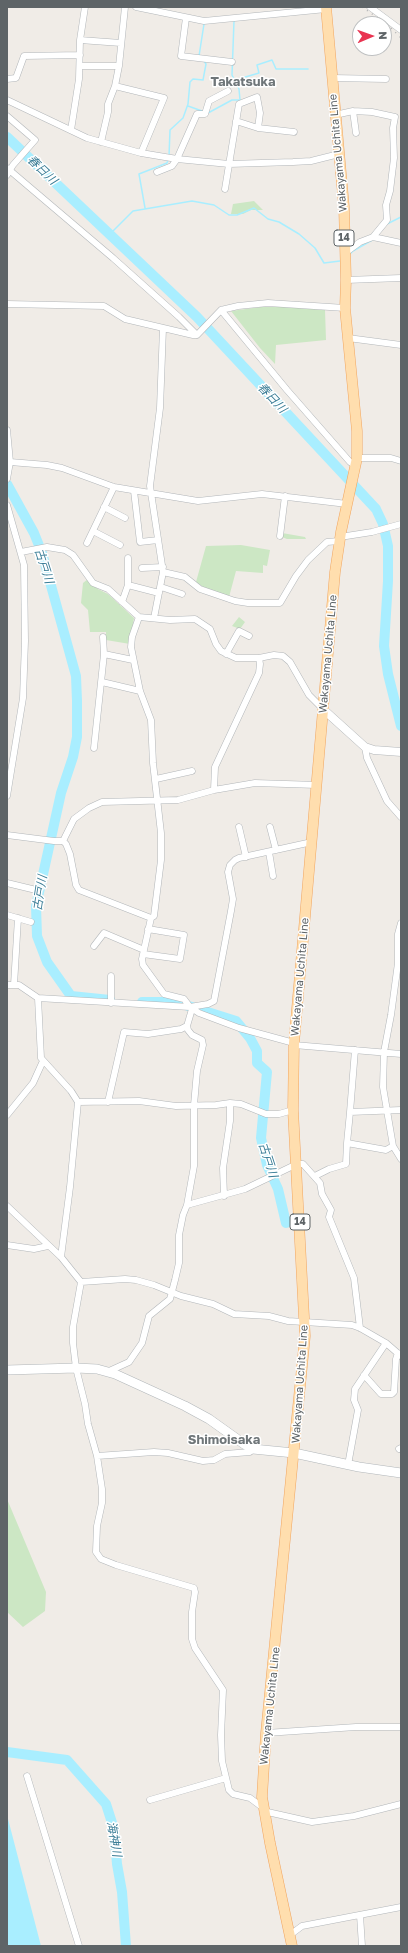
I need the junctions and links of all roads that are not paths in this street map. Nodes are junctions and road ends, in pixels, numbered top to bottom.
1 (86, 7) edge
2 (125, 7) edge
3 (136, 7) edge
4 (370, 7) edge
5 (145, 8) edge
6 (326, 8) edge
7 (186, 18) junction
8 (401, 30) edge
9 (80, 40) junction
10 (121, 43) junction
11 (80, 55) junction
12 (232, 62) dead end
13 (80, 66) junction
14 (119, 66) junction
15 (332, 78) junction
16 (7, 79) edge
17 (386, 80) dead end
18 (115, 86) junction
19 (228, 91) dead end
20 (7, 100) edge
21 (353, 111) junction
22 (335, 115) junction
23 (7, 116) edge
24 (236, 121) junction
25 (258, 128) junction
26 (71, 130) junction
27 (294, 132) dead end
28 (356, 133) dead end
29 (101, 142) junction
30 (141, 153) junction
31 (338, 154) junction
32 (177, 159) junction
33 (229, 164) junction
34 (8, 171) edge
35 (157, 172) dead end
36 (225, 189) dead end
37 (376, 237) junction
38 (401, 243) edge
39 (345, 253) junction
40 (401, 278) edge
41 (346, 280) junction
42 (7, 304) edge
43 (345, 308) junction
44 (219, 312) junction
45 (163, 328) junction
46 (199, 333) junction
47 (348, 338) junction
48 (401, 345) edge
49 (7, 430) edge
50 (401, 460) edge
51 (10, 462) junction
52 (356, 464) junction
53 (7, 479) edge
54 (114, 487) junction
55 (134, 491) junction
56 (150, 494) junction
57 (285, 496) junction
58 (348, 500) junction
59 (7, 505) edge
60 (104, 507) junction
61 (125, 518) dead end
62 (401, 524) edge
63 (93, 531) junction
64 (280, 536) dead end
65 (340, 539) junction
66 (158, 540) junction
67 (87, 542) dead end
68 (120, 545) dead end
69 (21, 552) junction
70 (128, 558) dead end
71 (142, 568) dead end
72 (163, 570) junction
73 (128, 585) junction
74 (160, 590) junction
75 (182, 594) dead end
76 (122, 602) junction
77 (139, 617) junction
78 (154, 618) junction
79 (249, 636) dead end
80 (103, 637) dead end
81 (104, 654) junction
82 (226, 654) junction
83 (259, 658) junction
84 (133, 660) junction
85 (102, 682) junction
86 (140, 692) junction
87 (324, 710) junction
88 (365, 747) junction
89 (94, 748) dead end
90 (401, 752) edge
91 (192, 771) dead end
92 (156, 779) junction
93 (317, 785) junction
94 (214, 790) junction
95 (7, 796) edge
96 (158, 801) junction
97 (401, 817) edge
98 (239, 826) dead end
99 (270, 827) dead end
100 (7, 835) edge
101 (63, 840) junction
102 (312, 842) junction
103 (272, 851) junction
104 (246, 857) junction
105 (273, 876) dead end
106 (7, 883) edge
107 (36, 890) dead end
108 (7, 916) edge
109 (18, 918) junction
110 (151, 918) junction
111 (31, 922) dead end
112 (401, 923) edge
113 (148, 929) junction
114 (94, 946) dead end
115 (144, 952) junction
116 (111, 976) dead end
117 (7, 985) edge
118 (14, 985) junction
119 (38, 998) junction
120 (111, 1003) junction
121 (191, 1008) junction
122 (187, 1026) junction
123 (294, 1044) junction
124 (355, 1050) junction
125 (384, 1052) junction
126 (401, 1054) edge
127 (43, 1061) junction
128 (78, 1102) junction
129 (108, 1102) junction
130 (230, 1103) junction
131 (194, 1106) junction
132 (293, 1110) junction
133 (386, 1110) junction
134 (401, 1110) edge
135 (350, 1112) junction
136 (7, 1115) edge
137 (347, 1143) junction
138 (393, 1146) junction
139 (401, 1159) edge
140 (296, 1164) junction
141 (315, 1176) junction
142 (224, 1196) junction
143 (188, 1205) junction
144 (7, 1206) edge
145 (7, 1245) edge
146 (48, 1246) junction
147 (61, 1257) junction
148 (81, 1282) junction
149 (172, 1293) junction
150 (304, 1322) junction
151 (360, 1328) junction
152 (386, 1343) junction
153 (400, 1355) edge
154 (76, 1368) junction
155 (7, 1370) edge
156 (107, 1372) junction
157 (364, 1375) junction
158 (253, 1448) junction
159 (294, 1453) junction
160 (97, 1456) junction
161 (348, 1465) junction
162 (401, 1473) edge
163 (401, 1727) edge
164 (266, 1733) junction
165 (27, 1776) dead end
166 (226, 1778) junction
167 (150, 1800) dead end
168 (401, 1804) edge
169 (263, 1809) junction
170 (401, 1907) edge
171 (360, 1915) junction
172 (290, 1935) junction
173 (79, 1946) edge
174 (292, 1946) edge
175 (362, 1946) edge

1 - 9 street
2 - 10 street
3 - 5 street
4 - 8 street
5 - 7 street
6 - 7 street
6 - 15 main road, Wakayama Uchita Line / 14
7 - 12 street
9 - 10 street
9 - 11 street
10 - 14 street
11 - 13 street
11 - 16 street
13 - 14 street
13 - 26 street
14 - 18 street
15 - 17 street
15 - 22 main road, Wakayama Uchita Line / 14
18 - 29 street
18 - 30 street
19 - 32 street
20 - 26 street
21 - 22 street
21 - 28 street
21 - 37 street
22 - 31 main road, Wakayama Uchita Line / 14
23 - 34 street
24 - 25 street
24 - 25 street
24 - 33 street
25 - 27 street
26 - 29 street
29 - 30 street
30 - 32 street
31 - 33 street
31 - 39 main road, Wakayama Uchita Line / 14
32 - 33 street
32 - 35 street
33 - 36 street
34 - 46 street
37 - 38 street
37 - 39 street
39 - 41 main road, Wakayama Uchita Line / 14
40 - 41 street
41 - 43 main road, Wakayama Uchita Line / 14
42 - 45 street
43 - 44 street
43 - 47 main road, Wakayama Uchita Line / 14
44 - 46 street
44 - 52 street
45 - 46 street
45 - 56 street
47 - 48 street
47 - 52 main road, Wakayama Uchita Line / 14
49 - 51 street
50 - 52 street
51 - 53 street
51 - 54 street
52 - 58 main road, Wakayama Uchita Line / 14
54 - 55 street
54 - 60 street
55 - 56 street
55 - 66 street
56 - 57 street
56 - 66 street
57 - 58 street
57 - 64 street
58 - 65 main road, Wakayama Uchita Line / 14
59 - 69 street
60 - 61 street
60 - 63 street
62 - 65 street
63 - 67 street
63 - 68 street
65 - 72 street
65 - 87 main road, Wakayama Uchita Line / 14
66 - 72 street
69 - 76 street
69 - 95 street
70 - 73 street
71 - 72 street
72 - 74 street
73 - 74 street
73 - 76 street
74 - 75 street
74 - 78 street
76 - 77 street
77 - 78 street
77 - 84 street
78 - 82 street
79 - 82 street
80 - 81 street
81 - 84 street
81 - 85 street
82 - 83 street
83 - 87 street
83 - 94 street
84 - 86 street
85 - 86 street
85 - 89 street
86 - 92 street
87 - 88 street
87 - 93 main road, Wakayama Uchita Line / 14
88 - 90 street
88 - 97 street
91 - 92 street
92 - 96 street
93 - 94 street
93 - 102 main road, Wakayama Uchita Line / 14
94 - 96 street
96 - 101 street
96 - 110 street
98 - 104 street
99 - 103 street
100 - 101 street
101 - 110 street
102 - 103 street
102 - 123 main road, Wakayama Uchita Line / 14
103 - 104 street
103 - 105 street
104 - 121 street
106 - 107 street
108 - 109 street
109 - 111 street
109 - 118 street
110 - 113 street
112 - 125 street
113 - 115 street
113 - 115 street
114 - 115 street
115 - 121 street
116 - 120 street
117 - 118 street
118 - 119 street
119 - 120 street
119 - 127 street
120 - 121 street
121 - 122 street
121 - 123 street
122 - 129 street
122 - 131 street
123 - 124 street
123 - 132 main road, Wakayama Uchita Line / 14
124 - 125 street
124 - 135 street
125 - 126 street
125 - 133 street
127 - 128 street
127 - 136 street
128 - 129 street
128 - 147 street
129 - 131 street
130 - 131 street
130 - 132 street
130 - 142 street
131 - 143 street
132 - 140 main road, Wakayama Uchita Line / 14
133 - 134 street
133 - 135 street
133 - 138 street
135 - 137 street
137 - 138 street
137 - 141 street
138 - 139 street
140 - 141 street
140 - 142 street
140 - 150 main road, Wakayama Uchita Line / 14
141 - 151 street
142 - 143 street
143 - 149 street
144 - 146 street
145 - 146 street
146 - 147 street
147 - 148 street
148 - 149 street
148 - 154 street
149 - 150 street
149 - 156 street
150 - 151 street
150 - 159 main road, Wakayama Uchita Line / 14
151 - 152 street
152 - 153 street
152 - 157 street
153 - 157 street
154 - 155 main road
154 - 156 main road
154 - 160 street
156 - 158 main road
157 - 161 street
158 - 159 main road
158 - 160 street
159 - 161 main road
159 - 164 main road, Wakayama Uchita Line / 14
160 - 166 street
161 - 162 main road
163 - 164 street
164 - 169 main road, Wakayama Uchita Line / 14
165 - 173 street
166 - 167 street
166 - 169 street
168 - 169 street
169 - 172 main road, Wakayama Uchita Line / 14
170 - 171 street
171 - 172 street
171 - 175 street
172 - 174 main road, Wakayama Uchita Line / 14

